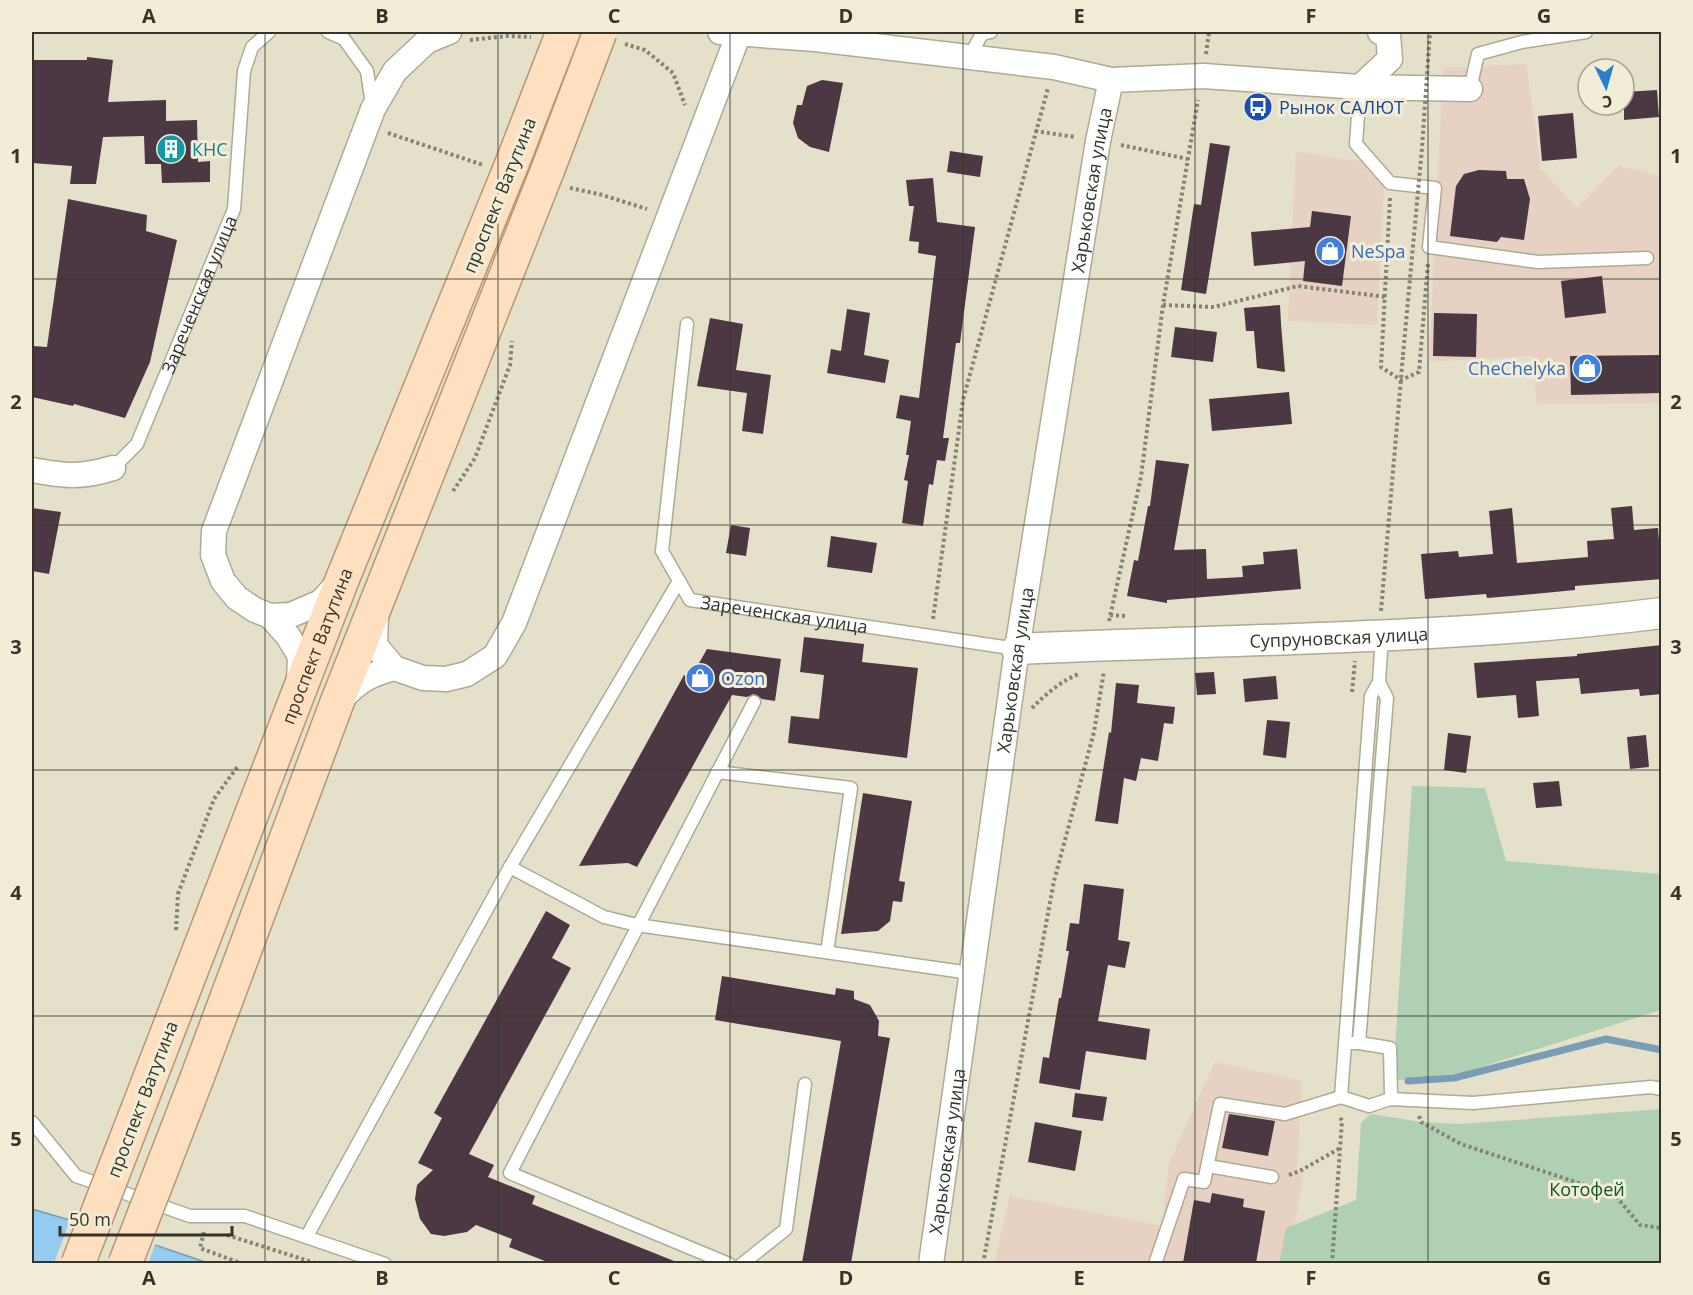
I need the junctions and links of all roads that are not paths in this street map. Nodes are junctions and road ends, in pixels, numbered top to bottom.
1 (269, 32) edge
2 (328, 32) edge
3 (449, 32) edge
4 (563, 32) edge
5 (600, 32) edge
6 (729, 32) edge
7 (991, 32) edge
8 (1380, 32) edge
9 (1586, 32) edge
10 (969, 57) junction
11 (1111, 80) junction
12 (1360, 87) junction
13 (1470, 89) joint
14 (377, 120) junction
15 (1647, 258) dead end
16 (687, 324) dead end
17 (113, 468) joint
18 (32, 470) edge
19 (342, 579) junction
20 (679, 581) junction
21 (378, 599) junction
22 (1662, 613) edge
23 (270, 616) junction
24 (1382, 636) junction
25 (1017, 648) junction
26 (394, 668) junction
27 (1379, 682) junction
28 (298, 690) junction
29 (754, 702) dead end
30 (336, 705) junction
31 (717, 772) junction
32 (510, 867) junction
33 (637, 925) junction
34 (827, 952) junction
35 (970, 973) junction
36 (1346, 1043) junction
37 (1359, 1043) junction
38 (805, 1084) dead end
39 (1662, 1089) edge
40 (1341, 1097) junction
41 (1395, 1099) junction
42 (32, 1122) edge
43 (1208, 1166) junction
44 (1272, 1177) road end
45 (307, 1236) junction
46 (78, 1263) edge
47 (125, 1263) edge
48 (386, 1263) edge
49 (729, 1263) edge
50 (742, 1263) edge
51 (930, 1263) edge
52 (1155, 1263) edge

1 - 17 lane, Зареченская улица
2 - 14 lane
3 - 14 street
4 - 19 main road, проспект Ватутина, bridge
5 - 21 main road, проспект Ватутина, bridge
6 - 10 street
6 - 26 street
7 - 10 lane
8 - 12 street
9 - 13 lane
10 - 11 street
11 - 12 street
11 - 25 street, Харьковская улица
12 - 13 street
12 - 15 lane
14 - 23 street
16 - 20 lane, Зареченская улица
17 - 18 street, Зареченская улица
19 - 23 street
19 - 28 main road, проспект Ватутина
20 - 25 lane, Зареченская улица
20 - 32 lane
21 - 26 street
21 - 30 main road, проспект Ватутина
22 - 24 street, Супруновская улица
23 - 28 street
24 - 25 street, Супруновская улица
24 - 27 lane
25 - 35 street, Харьковская улица
26 - 30 street
27 - 36 lane
27 - 37 lane
28 - 46 main road, проспект Ватутина, bridge
29 - 31 lane
30 - 47 main road, проспект Ватутина, bridge
31 - 33 lane
31 - 34 lane
32 - 33 lane
32 - 45 lane
33 - 34 lane
33 - 49 lane
34 - 35 lane
35 - 51 street, Харьковская улица
36 - 37 lane
36 - 40 lane
37 - 41 lane
38 - 50 lane
39 - 41 lane
40 - 41 lane
40 - 43 lane
42 - 45 lane
43 - 44 lane
43 - 52 lane
45 - 48 lane

